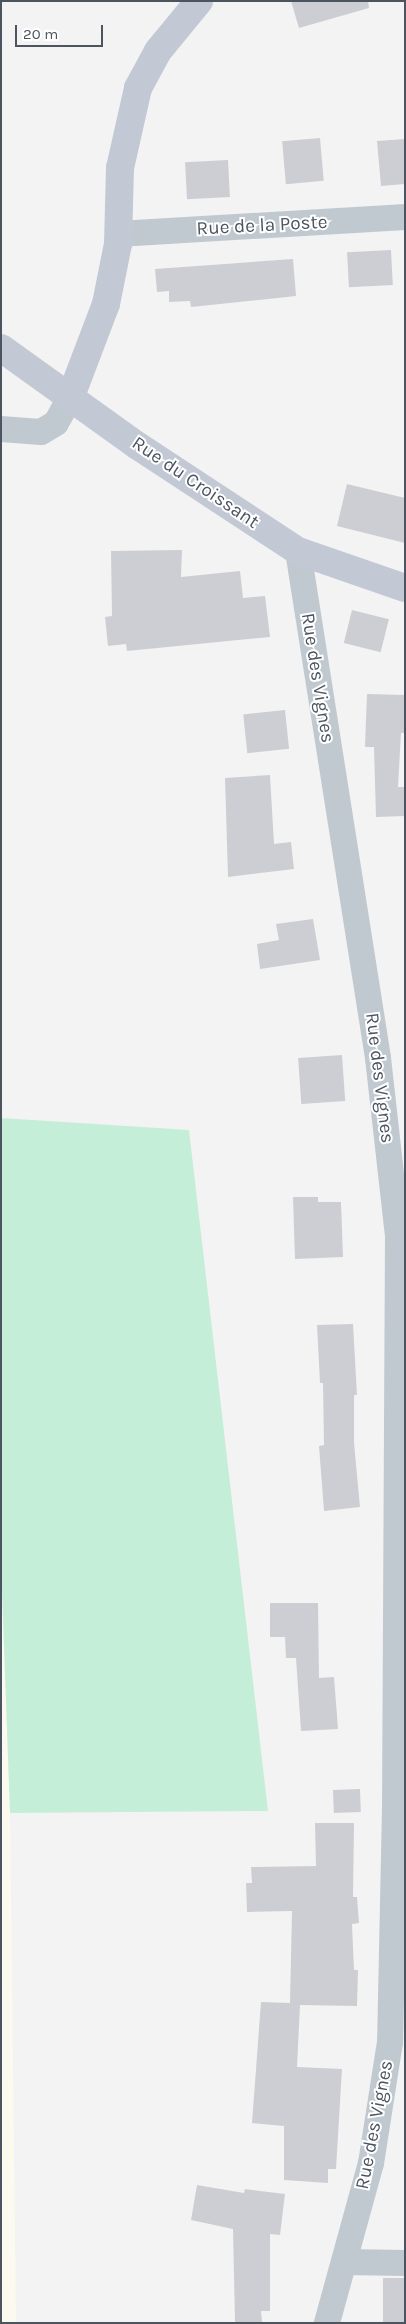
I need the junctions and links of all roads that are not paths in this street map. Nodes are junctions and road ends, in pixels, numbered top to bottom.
1 (199, 1) edge
2 (405, 217) edge
3 (118, 234) junction
4 (1, 348) edge
5 (71, 396) junction
6 (1, 429) edge
7 (298, 550) junction
8 (405, 588) edge
9 (395, 1123) edge
10 (344, 2262) junction
11 (405, 2263) edge
12 (327, 2323) edge

1 - 3 street
2 - 3 street, Rue de la Poste
3 - 5 street
4 - 5 street, Rue du Croissant
5 - 6 street
5 - 7 street, Rue du Croissant
7 - 8 street, Rue du Croissant
7 - 9 street, Rue des Vignes
9 - 10 street, Rue des Vignes
10 - 11 street
10 - 12 street, Rue des Vignes

